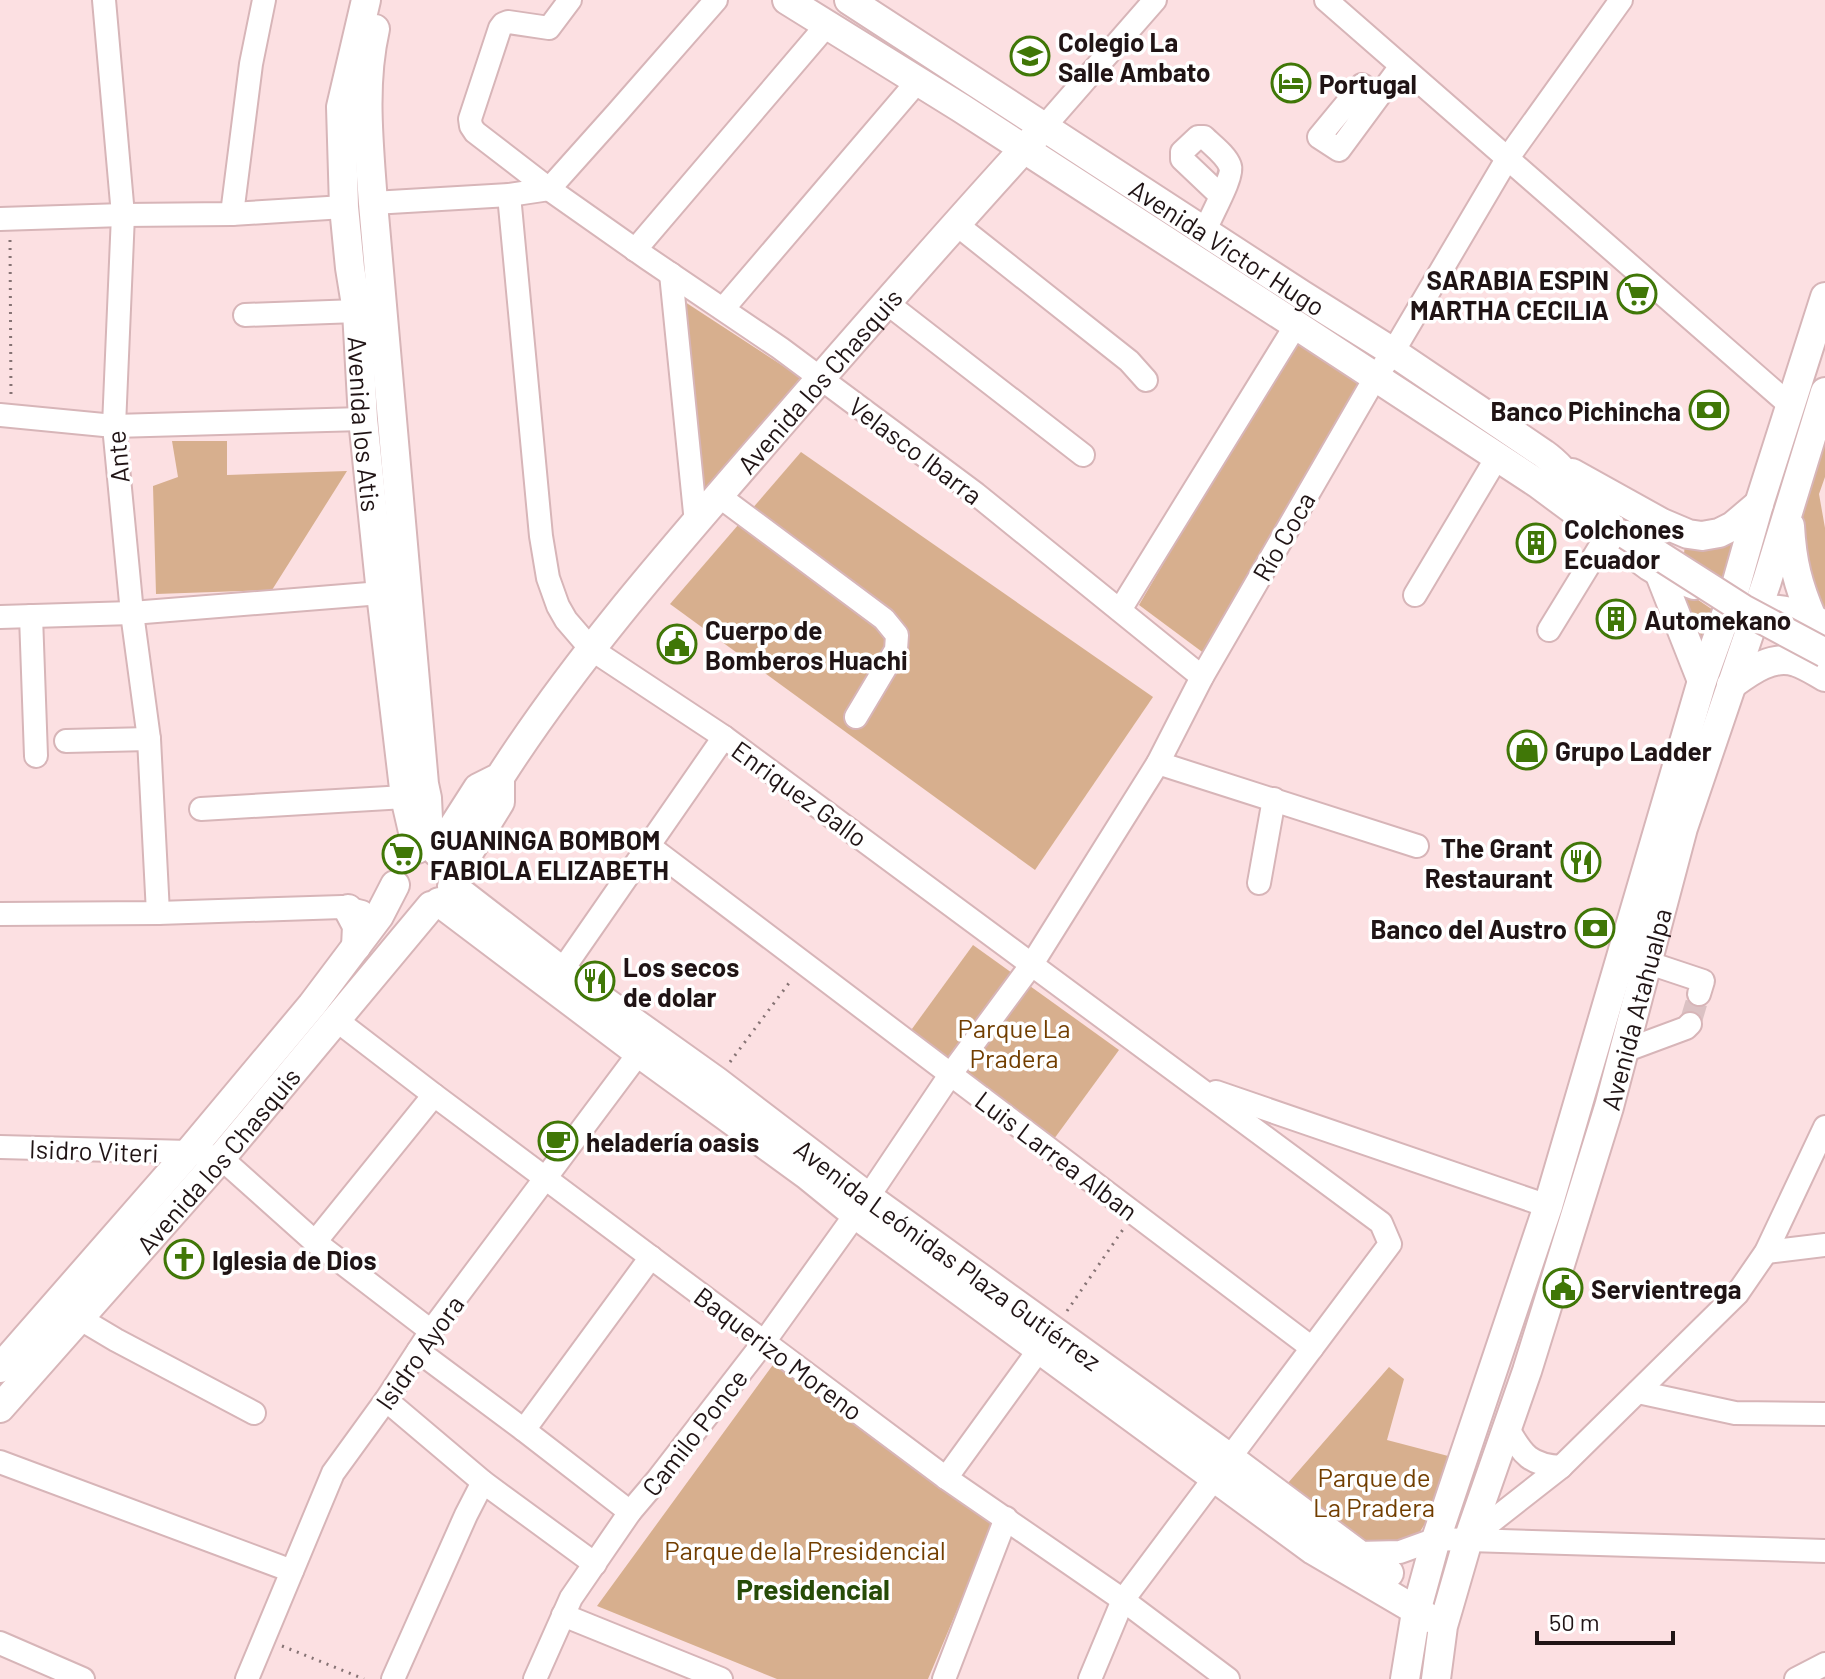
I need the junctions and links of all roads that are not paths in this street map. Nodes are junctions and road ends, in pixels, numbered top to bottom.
1 (104, 0) edge
2 (264, 0) edge
3 (366, 0) edge
4 (382, 0) edge
5 (570, 0) edge
6 (716, 0) edge
7 (787, 0) edge
8 (849, 0) edge
9 (1155, 0) edge
10 (1326, 0) edge
11 (1621, 0) edge
12 (826, 26) junction
13 (1401, 66) junction
14 (917, 82) junction
15 (1378, 97) dead end
16 (1044, 127) junction
17 (1023, 149) junction
18 (1507, 159) junction
19 (549, 189) junction
20 (509, 195) junction
21 (1221, 196) dead end
22 (373, 203) junction
23 (344, 207) junction
24 (232, 214) junction
25 (123, 215) junction
26 (5, 219) edge
27 (956, 224) junction
28 (1205, 231) junction
29 (635, 250) junction
30 (671, 274) junction
31 (1825, 297) edge
32 (887, 303) junction
33 (723, 309) junction
34 (357, 311) junction
35 (245, 315) dead end
36 (1296, 325) junction
37 (1393, 352) junction
38 (821, 378) junction
39 (1375, 378) junction
40 (1146, 380) dead end
41 (1825, 392) edge
42 (1791, 406) junction
43 (6, 415) edge
44 (363, 419) junction
45 (114, 426) junction
46 (1083, 455) dead end
47 (1496, 459) junction
48 (1547, 474) junction
49 (719, 496) junction
50 (1759, 504) junction
51 (1789, 511) junction
52 (696, 523) junction
53 (1662, 523) junction
54 (1617, 536) junction
55 (1654, 569) junction
56 (1767, 581) junction
57 (381, 593) junction
58 (1415, 595) dead end
59 (1730, 605) junction
60 (1759, 608) junction
61 (1120, 610) junction
62 (132, 613) junction
63 (31, 616) junction
64 (0, 617) edge
65 (1821, 623) edge
66 (1549, 630) dead end
67 (591, 649) junction
68 (1825, 653) edge
69 (1795, 661) junction
70 (1202, 677) junction
71 (1825, 677) edge
72 (1702, 681) junction
73 (1731, 685) junction
74 (856, 717) dead end
75 (724, 737) junction
76 (149, 739) junction
77 (66, 741) dead end
78 (36, 756) dead end
79 (1158, 763) junction
80 (500, 777) junction
81 (416, 797) junction
82 (1274, 799) junction
83 (201, 809) dead end
84 (463, 810) junction
85 (649, 846) junction
86 (1417, 846) dead end
87 (428, 850) junction
88 (1259, 883) dead end
89 (395, 885) junction
90 (443, 893) junction
91 (348, 909) junction
92 (158, 913) junction
93 (0, 914) edge
94 (379, 916) junction
95 (356, 947) junction
96 (1649, 963) junction
97 (1032, 964) junction
98 (556, 978) junction
99 (1699, 994) dead end
100 (335, 1019) junction
101 (1690, 1024) dead end
102 (1624, 1051) junction
103 (639, 1053) junction
104 (950, 1075) junction
105 (1194, 1085) junction
106 (434, 1095) junction
107 (1825, 1127) edge
108 (0, 1147) edge
109 (189, 1152) junction
110 (221, 1158) junction
111 (545, 1178) junction
112 (862, 1205) junction
113 (1548, 1206) junction
114 (315, 1242) junction
115 (1825, 1245) edge
116 (1766, 1252) junction
117 (651, 1257) junction
118 (79, 1318) junction
119 (431, 1331) junction
120 (1046, 1340) junction
121 (764, 1342) junction
122 (1312, 1348) junction
123 (418, 1351) junction
124 (0, 1368) edge
125 (1638, 1392) junction
126 (386, 1400) junction
127 (0, 1408) edge
128 (254, 1413) dead end
129 (1825, 1414) edge
130 (1508, 1429) junction
131 (524, 1430) junction
132 (0, 1462) edge
133 (1561, 1467) junction
134 (1222, 1468) junction
135 (946, 1478) junction
136 (483, 1482) junction
137 (630, 1512) junction
138 (1006, 1518) junction
139 (1436, 1539) junction
140 (1468, 1540) junction
141 (1825, 1551) edge
142 (1357, 1553) junction
143 (595, 1564) junction
144 (292, 1571) junction
145 (1123, 1600) junction
146 (1419, 1602) junction
147 (563, 1615) junction
148 (1445, 1617) junction
149 (0, 1643) edge
150 (1825, 1664) edge
151 (83, 1679) edge
152 (247, 1679) edge
153 (393, 1679) edge
154 (535, 1679) edge
155 (721, 1679) edge
156 (944, 1679) edge
157 (1090, 1679) edge
158 (1228, 1679) edge
159 (1405, 1679) edge
160 (1436, 1679) edge
161 (1796, 1679) edge

1 - 25 street, Ante
2 - 24 street
3 - 23 main road, Avenida los Atis
4 - 22 main road, Avenida los Atis
5 - 19 street, Velasco Ibarra
6 - 19 street
7 - 12 main road, Avenida Victor Hugo
8 - 16 main road, Avenida Victor Hugo
9 - 16 street, Avenida los Chasquis
10 - 13 street
11 - 18 street, Río Coca
12 - 14 main road, Avenida Victor Hugo
12 - 29 street
13 - 15 street
13 - 18 street
14 - 17 main road, Avenida Victor Hugo
14 - 33 street
16 - 17 main road, Avenida los Chasquis
16 - 28 main road, Avenida Victor Hugo
17 - 27 main road, Avenida los Chasquis
17 - 36 main road, Avenida Victor Hugo
18 - 37 street, Río Coca
18 - 42 street
19 - 20 street
19 - 29 street, Velasco Ibarra
20 - 22 street
20 - 67 street, Enriquez Gallo
21 - 28 street
22 - 81 main road, Avenida los Atis
23 - 24 street
23 - 34 main road, Avenida los Atis
24 - 25 street
25 - 26 street
25 - 45 street, Ante
27 - 32 main road, Avenida los Chasquis
27 - 40 street
28 - 37 main road, Avenida Victor Hugo
29 - 30 street, Velasco Ibarra
30 - 33 street, Velasco Ibarra
30 - 52 street
31 - 42 main road, Avenida Atahualpa
32 - 38 main road, Avenida los Chasquis
32 - 46 street
33 - 38 street, Velasco Ibarra
34 - 35 street
34 - 44 main road, Avenida los Atis
36 - 39 main road, Avenida Victor Hugo
36 - 61 street
37 - 39 street, Río Coca
37 - 48 main road, Avenida Victor Hugo
38 - 49 main road, Avenida los Chasquis
38 - 61 street, Velasco Ibarra
39 - 47 main road, Avenida Victor Hugo
39 - 70 street, Río Coca
41 - 51 main road, Avenida Atahualpa
42 - 50 main road, Avenida Atahualpa
43 - 45 street
44 - 45 street
44 - 57 main road, Avenida los Atis
45 - 62 street, Ante
47 - 48 main road, Avenida Victor Hugo
47 - 58 street
48 - 53 main road
48 - 54 main road, Avenida Victor Hugo
48 - 54 main road, Avenida Victor Hugo
49 - 52 main road, Avenida los Chasquis
49 - 74 street
50 - 53 main road
50 - 59 main road, Avenida Atahualpa
51 - 56 main road, Avenida Atahualpa
51 - 65 main road
52 - 67 main road, Avenida los Chasquis
53 - 55 main road
54 - 55 main road, Avenida Victor Hugo
54 - 66 street
54 - 68 main road, Avenida Victor Hugo, bridge
55 - 59 main road, Avenida Victor Hugo
55 - 72 main road
56 - 59 main road
56 - 60 main road, Avenida Atahualpa
57 - 62 street
57 - 81 main road, Avenida los Atis
59 - 60 main road
59 - 72 main road, Avenida Atahualpa
60 - 65 main road
60 - 73 main road, Avenida Atahualpa
61 - 70 street, Velasco Ibarra
62 - 63 street
62 - 76 street, Ante
63 - 64 street
63 - 78 street
65 - 69 main road
67 - 75 street, Enriquez Gallo
67 - 80 main road, Avenida los Chasquis
69 - 71 main road
69 - 73 main road
70 - 79 street, Río Coca
72 - 113 main road, Avenida Atahualpa
73 - 96 main road, Avenida Atahualpa
75 - 85 street
75 - 97 street, Enriquez Gallo
76 - 77 street
76 - 92 street, Ante
79 - 82 street
79 - 97 street, Río Coca
80 - 84 main road, Avenida los Chasquis
80 - 90 main road, Avenida los Chasquis
81 - 83 street
81 - 84 main road
81 - 87 main road, Avenida los Atis
82 - 86 street
82 - 88 street
84 - 87 main road, Avenida los Chasquis
85 - 98 street
85 - 104 street, Luis Larrea Alban
87 - 89 main road
87 - 90 main road
89 - 90 main road
89 - 94 main road, Avenida los Chasquis
90 - 98 main road, Avenida Leónidas Plaza Gutiérrez
90 - 100 main road, Avenida los Chasquis
91 - 92 street
91 - 94 street
91 - 95 main road
92 - 93 street
94 - 95 main road, Avenida los Chasquis
95 - 109 main road, Avenida los Chasquis
96 - 99 street
96 - 102 main road, Avenida Atahualpa
97 - 104 street, Río Coca
97 - 105 street, Enriquez Gallo
98 - 103 main road, Avenida Leónidas Plaza Gutiérrez
98 - 112 main road, Avenida Leónidas Plaza Gutiérrez
100 - 106 street, Baquerizo Moreno
100 - 110 main road, Avenida los Chasquis
101 - 102 street
102 - 130 main road, Avenida Atahualpa
103 - 111 street, Isidro Ayora
103 - 112 main road, Avenida Leónidas Plaza Gutiérrez
104 - 112 street, Camilo Ponce
104 - 122 street, Luis Larrea Alban
105 - 113 street
105 - 122 street, Enriquez Gallo
106 - 111 street, Baquerizo Moreno
106 - 114 street
107 - 116 street
108 - 109 street, Isidro Viteri
109 - 110 street, Isidro Viteri
109 - 124 main road, Avenida los Chasquis
110 - 114 street
110 - 118 main road, Avenida los Chasquis
111 - 117 street, Baquerizo Moreno
111 - 119 street, Isidro Ayora
112 - 120 main road, Avenida Leónidas Plaza Gutiérrez
112 - 121 street, Camilo Ponce
113 - 139 main road, Avenida Atahualpa
114 - 119 street
115 - 116 street
116 - 125 street
117 - 121 street, Baquerizo Moreno
117 - 131 street
118 - 127 main road, Avenida los Chasquis
118 - 128 street
119 - 123 street, Isidro Ayora
120 - 134 main road, Avenida Leónidas Plaza Gutiérrez
120 - 135 street
121 - 135 street, Baquerizo Moreno
121 - 137 street, Camilo Ponce
122 - 134 street
123 - 126 street, Isidro Ayora
123 - 131 street
125 - 129 street
125 - 133 street
126 - 136 street
126 - 144 street, Isidro Ayora
130 - 133 street
130 - 140 main road, Avenida Atahualpa
131 - 137 street
132 - 144 street
133 - 140 street
134 - 142 main road, Avenida Leónidas Plaza Gutiérrez
134 - 145 street
134 - 146 main road, Avenida Leónidas Plaza Gutiérrez
135 - 138 street, Baquerizo Moreno
136 - 143 street
136 - 153 street
137 - 143 street, Camilo Ponce
138 - 145 street, Baquerizo Moreno
138 - 156 street
139 - 140 street
139 - 142 street
139 - 146 main road, Avenida Atahualpa
140 - 141 street
140 - 148 main road, Avenida Atahualpa
142 - 146 main road, Avenida Leónidas Plaza Gutiérrez
143 - 147 street, Camilo Ponce
144 - 152 street, Isidro Ayora
145 - 157 street
145 - 158 street, Baquerizo Moreno
146 - 148 main road
146 - 159 main road, Avenida Atahualpa
147 - 154 street, Camilo Ponce
147 - 155 street
148 - 160 main road, Avenida Atahualpa
149 - 151 street
150 - 161 street

